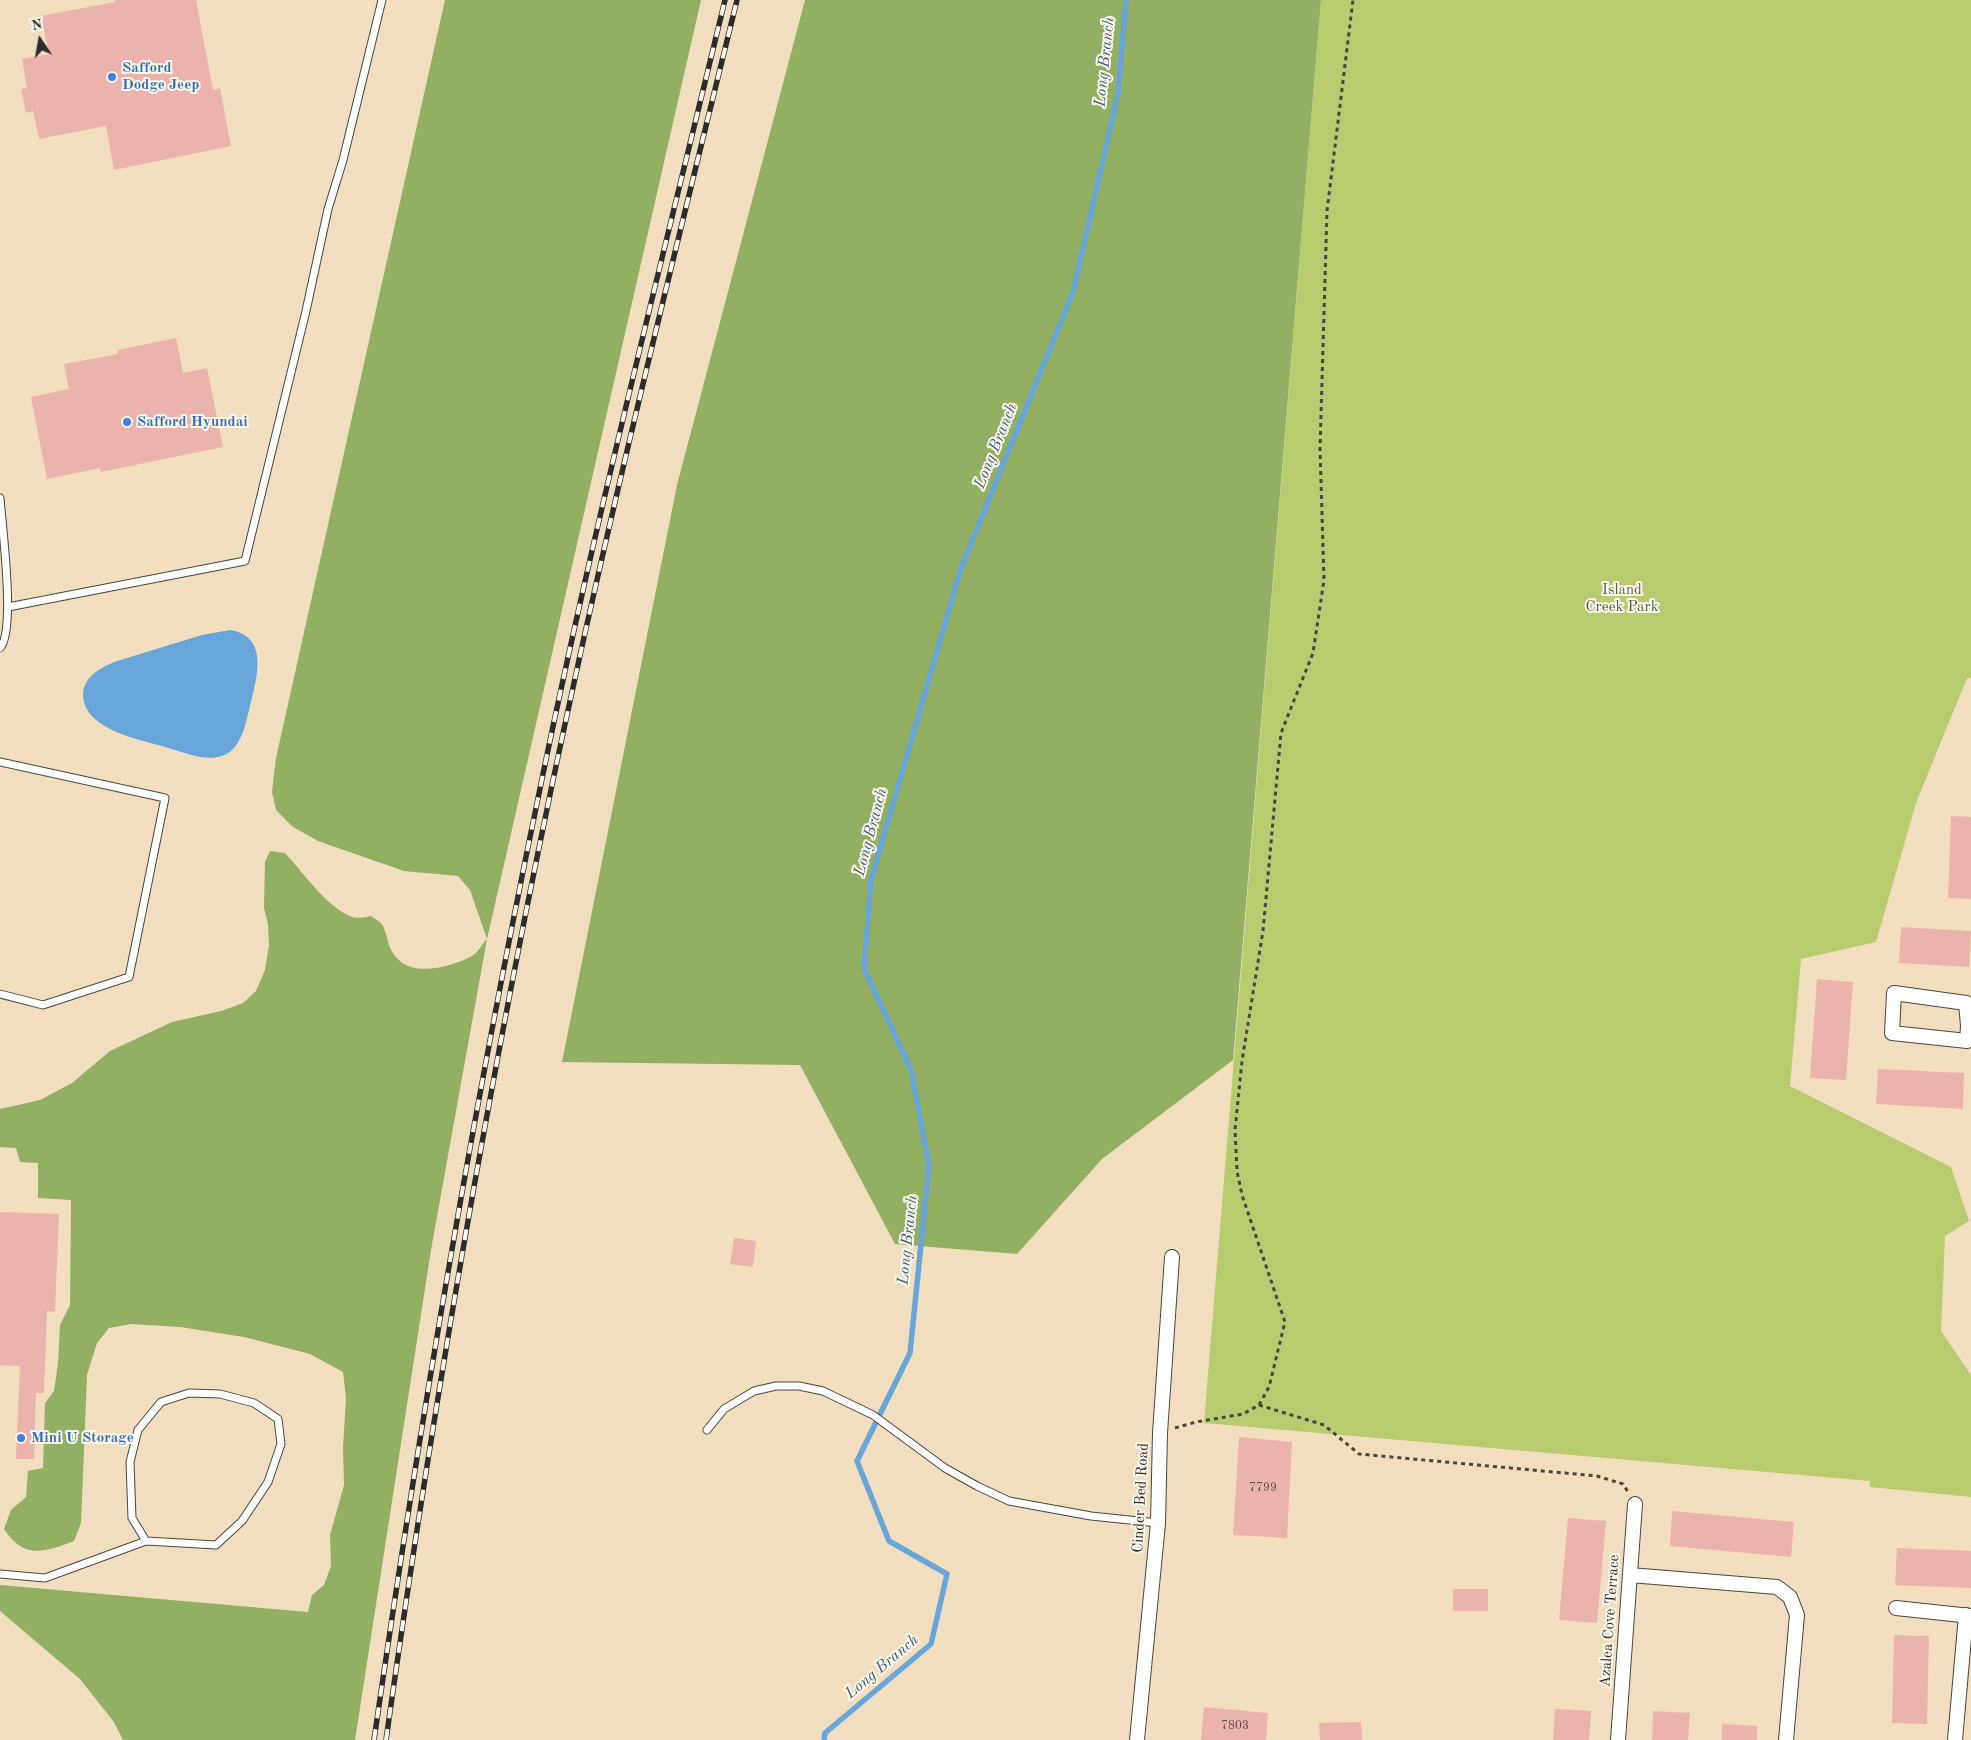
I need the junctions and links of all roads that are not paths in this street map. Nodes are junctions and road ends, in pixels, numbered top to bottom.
1 (382, 0) edge
2 (0, 498) edge
3 (8, 607) junction
4 (0, 648) edge
5 (0, 762) edge
6 (0, 994) edge
7 (1970, 1026) edge
8 (1172, 1258) dead end
9 (707, 1430) dead end
10 (1635, 1504) road end
11 (1158, 1523) junction
12 (146, 1541) junction
13 (0, 1574) edge
14 (1630, 1575) junction
15 (1896, 1608) dead end
16 (1968, 1615) edge
17 (1137, 1740) edge
18 (1618, 1740) edge
19 (1786, 1740) edge
20 (1955, 1740) edge

1 - 3 lane
2 - 3 lane
3 - 4 lane
5 - 6 lane
7 - 7 street
8 - 11 street, Cinder Bed Road
9 - 11 lane
10 - 14 street, Azalea Cove Terrace
11 - 17 street, Cinder Bed Road
12 - 12 lane
12 - 13 lane
14 - 18 street, Azalea Cove Terrace
14 - 19 street
15 - 16 street
16 - 20 street

